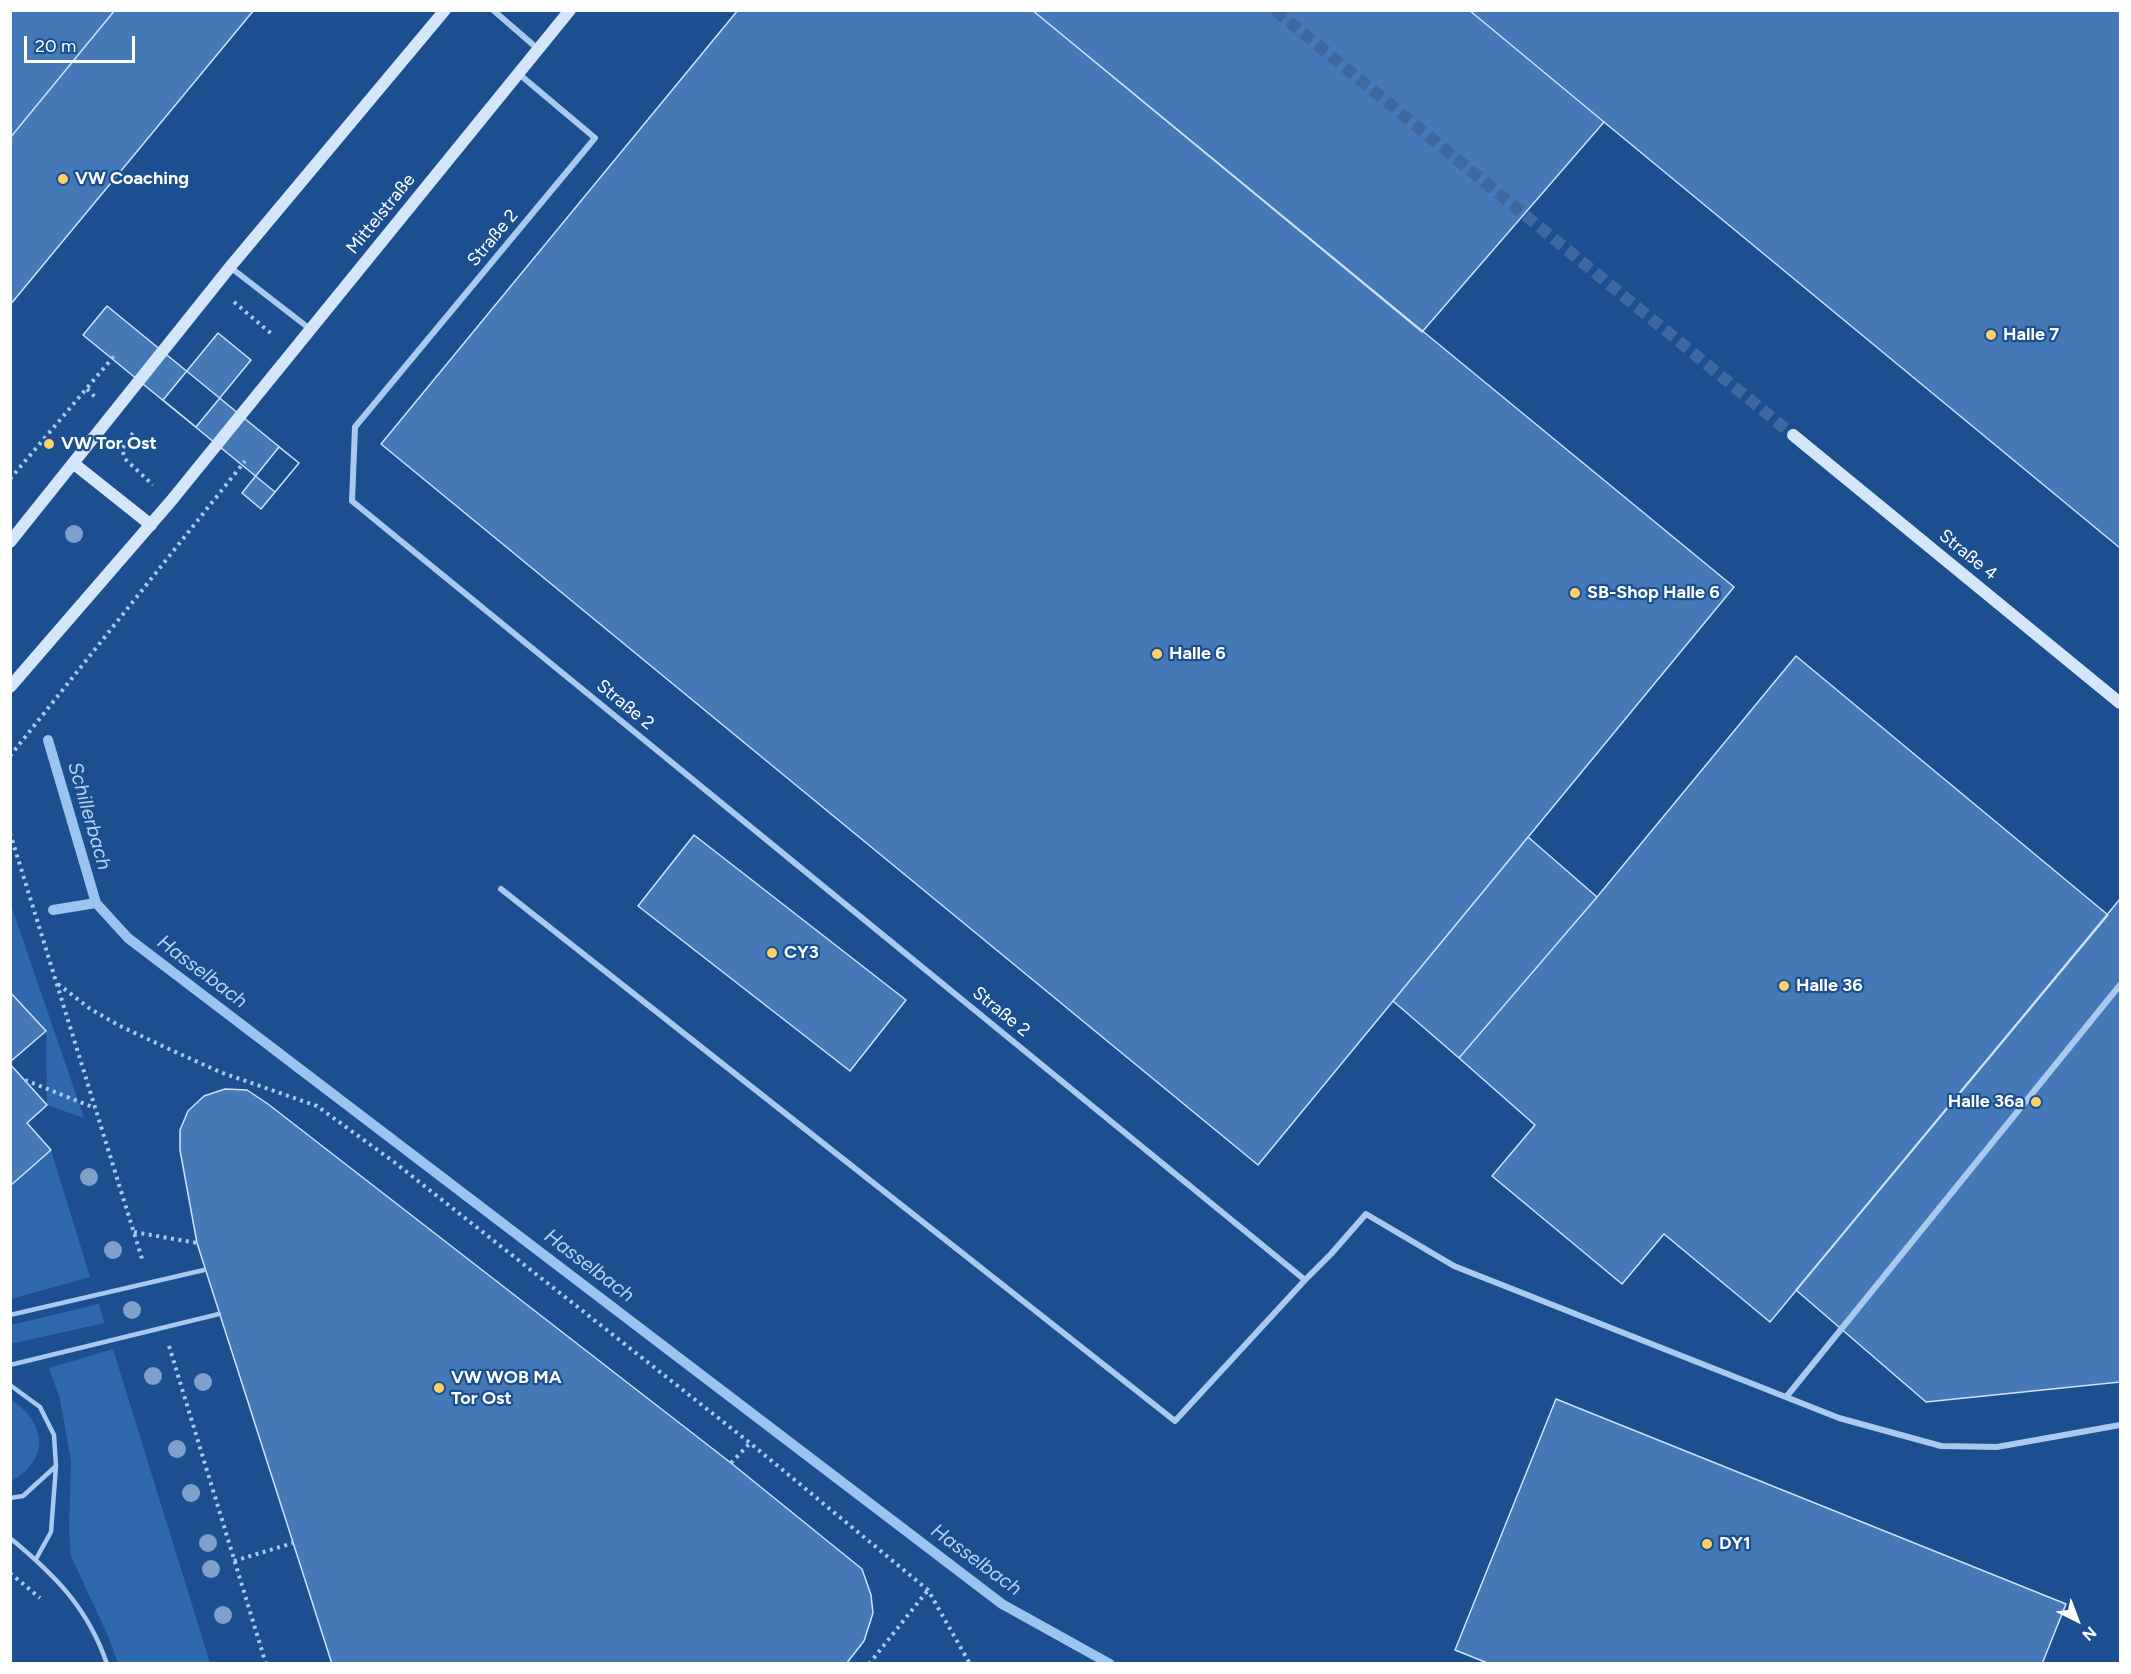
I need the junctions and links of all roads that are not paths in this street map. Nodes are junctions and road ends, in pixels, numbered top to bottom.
1 (445, 10) edge
2 (493, 10) edge
3 (570, 10) edge
4 (538, 49) junction
5 (518, 73) junction
6 (230, 267) junction
7 (311, 330) junction
8 (1793, 435) tunnel mouth
9 (73, 463) junction
10 (151, 525) junction
11 (10, 542) edge
12 (10, 687) edge
13 (2121, 703) edge
14 (501, 889) dead end
15 (2121, 985) edge
16 (204, 1270) dead end
17 (1305, 1280) junction
18 (219, 1314) dead end
19 (10, 1315) edge
20 (10, 1365) edge
21 (10, 1385) edge
22 (1787, 1396) junction
23 (2121, 1425) edge
24 (56, 1466) junction
25 (10, 1498) edge
26 (10, 1538) edge
27 (36, 1559) junction
28 (106, 1664) edge

1 - 6 street
2 - 4 street
3 - 4 street, Mittelstraße
4 - 5 street, Mittelstraße
5 - 7 street, Mittelstraße
5 - 17 street, Straße 2
6 - 7 street
6 - 9 street
7 - 10 street, Mittelstraße
8 - 13 street, Straße 4
9 - 10 street
9 - 11 street
10 - 12 street, Mittelstraße
14 - 17 street
15 - 22 street
16 - 19 lane
17 - 22 street
18 - 20 lane
21 - 24 lane
22 - 23 street
24 - 25 lane
24 - 27 lane
26 - 27 lane
27 - 28 lane

